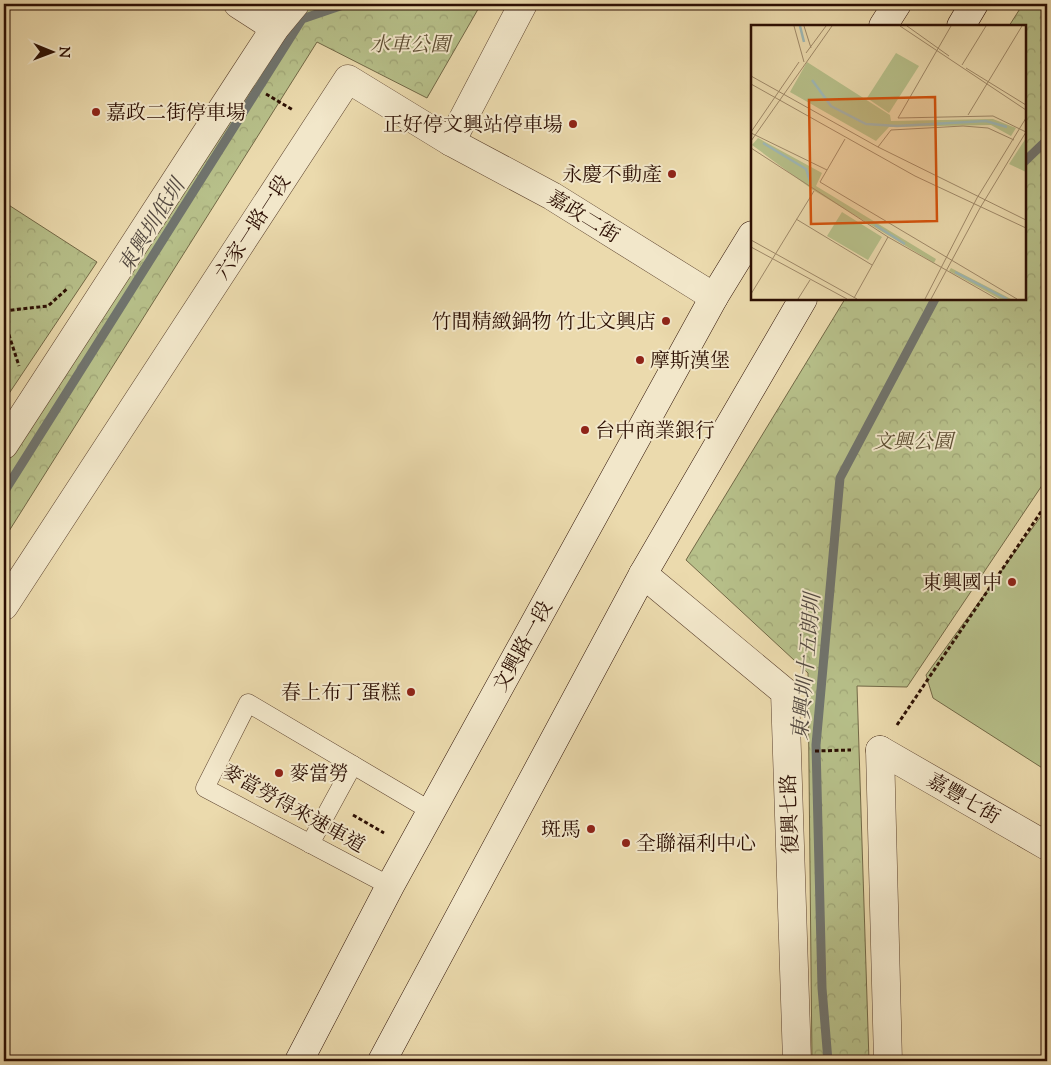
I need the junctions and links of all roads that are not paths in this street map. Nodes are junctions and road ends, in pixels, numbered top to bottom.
1 (238, 4) edge
2 (295, 4) edge
3 (523, 4) edge
4 (897, 4) edge
5 (974, 4) edge
6 (884, 25) edge
7 (962, 25) edge
8 (275, 28) junction
9 (451, 142) junction
10 (751, 237) edge
11 (714, 297) junction
12 (802, 300) edge
13 (4, 445) edge
14 (643, 574) junction
15 (4, 606) edge
16 (353, 765) junction
17 (431, 811) junction
18 (310, 844) junction
19 (1047, 846) edge
20 (390, 886) junction
21 (299, 1061) edge
22 (382, 1061) edge
23 (797, 1061) edge
24 (888, 1061) edge

1 - 8 street
2 - 8 street
3 - 9 street
4 - 6 street
5 - 7 street
8 - 13 street
9 - 11 street, 嘉政二街
9 - 15 street, 六家一路一段
10 - 11 street, 文興路一段
11 - 17 street, 文興路一段
12 - 14 street
14 - 22 street
14 - 23 street, 復興七路
16 - 17 lane, 麥當勞得來速車道
16 - 18 lane
16 - 18 lane, 麥當勞得來速車道
17 - 20 street, 文興路一段
18 - 20 lane, 麥當勞得來速車道
19 - 24 street, 嘉豐七街
20 - 21 street, 文興路一段

